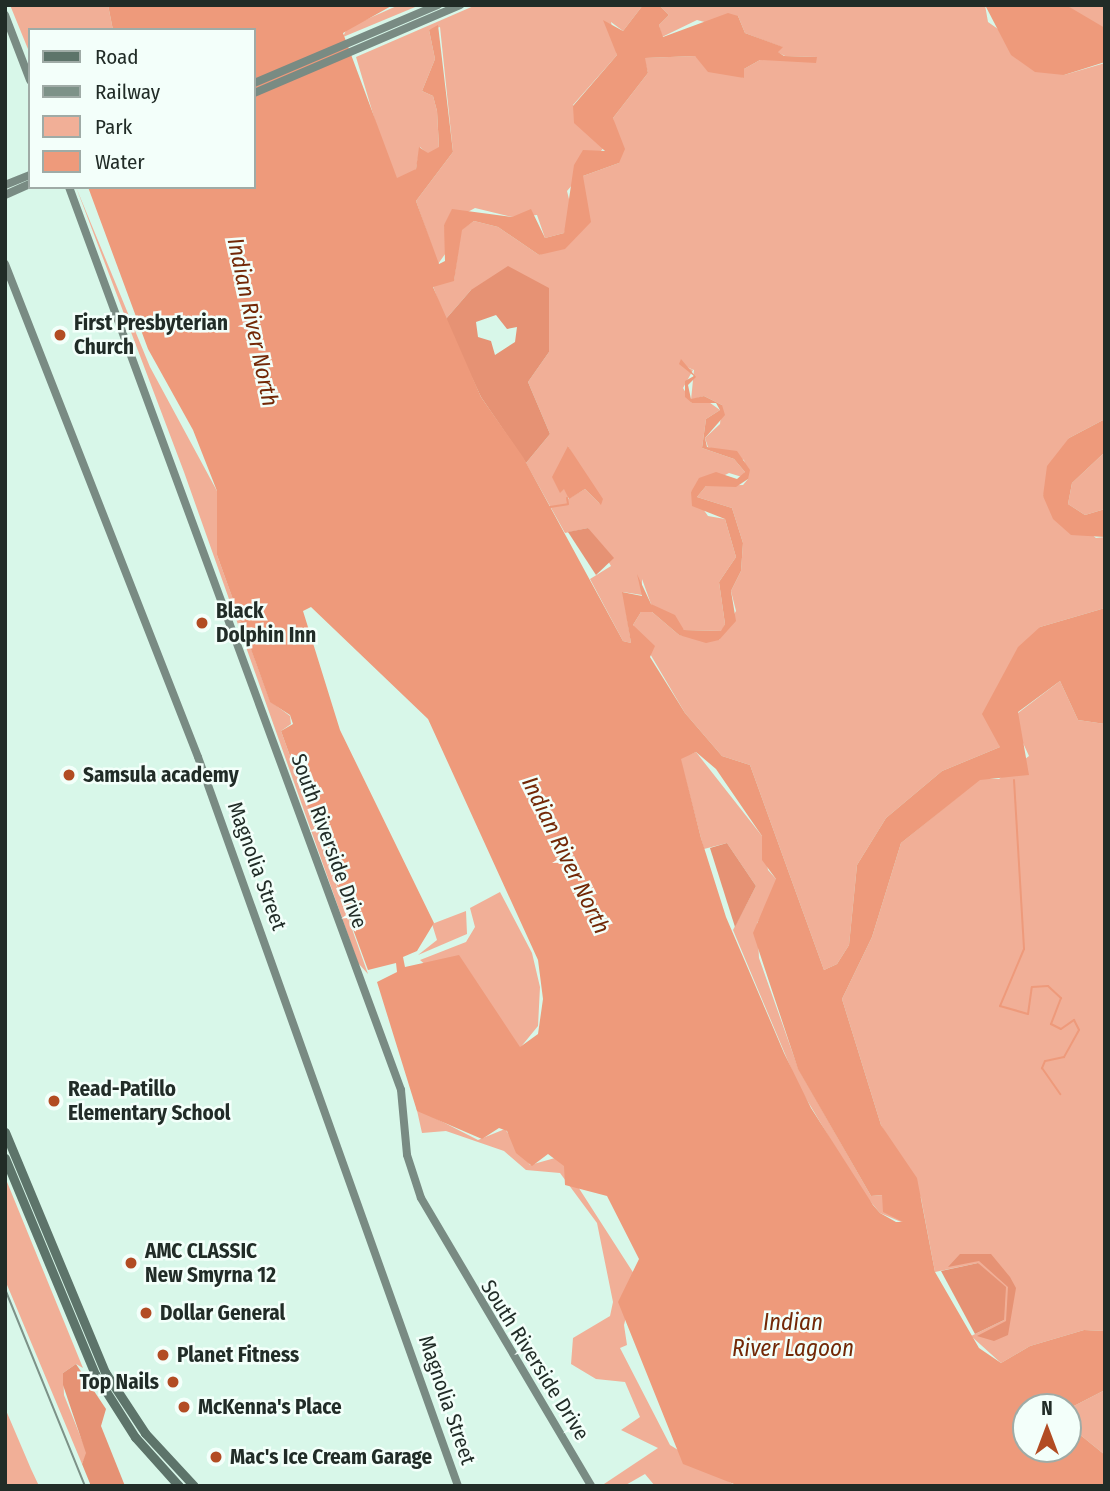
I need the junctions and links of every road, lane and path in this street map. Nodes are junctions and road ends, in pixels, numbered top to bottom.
1 (438, 5) edge
2 (460, 5) edge
3 (5, 15) edge
4 (28, 75) edge
5 (256, 82) edge
6 (256, 92) edge
7 (28, 176) edge
8 (5, 185) edge
9 (28, 185) edge
10 (70, 189) edge
11 (5, 195) edge
12 (5, 264) edge
13 (5, 1132) edge
14 (5, 1158) edge
15 (43, 1238) junction
16 (179, 1486) edge
17 (194, 1486) edge
18 (458, 1486) edge
19 (591, 1486) edge

1 - 5 street
2 - 6 street
3 - 4 street
7 - 8 street
9 - 11 street
10 - 19 street, South Riverside Drive
12 - 18 street, Magnolia Street
13 - 15 main road
14 - 15 main road
15 - 16 main road
15 - 17 main road

